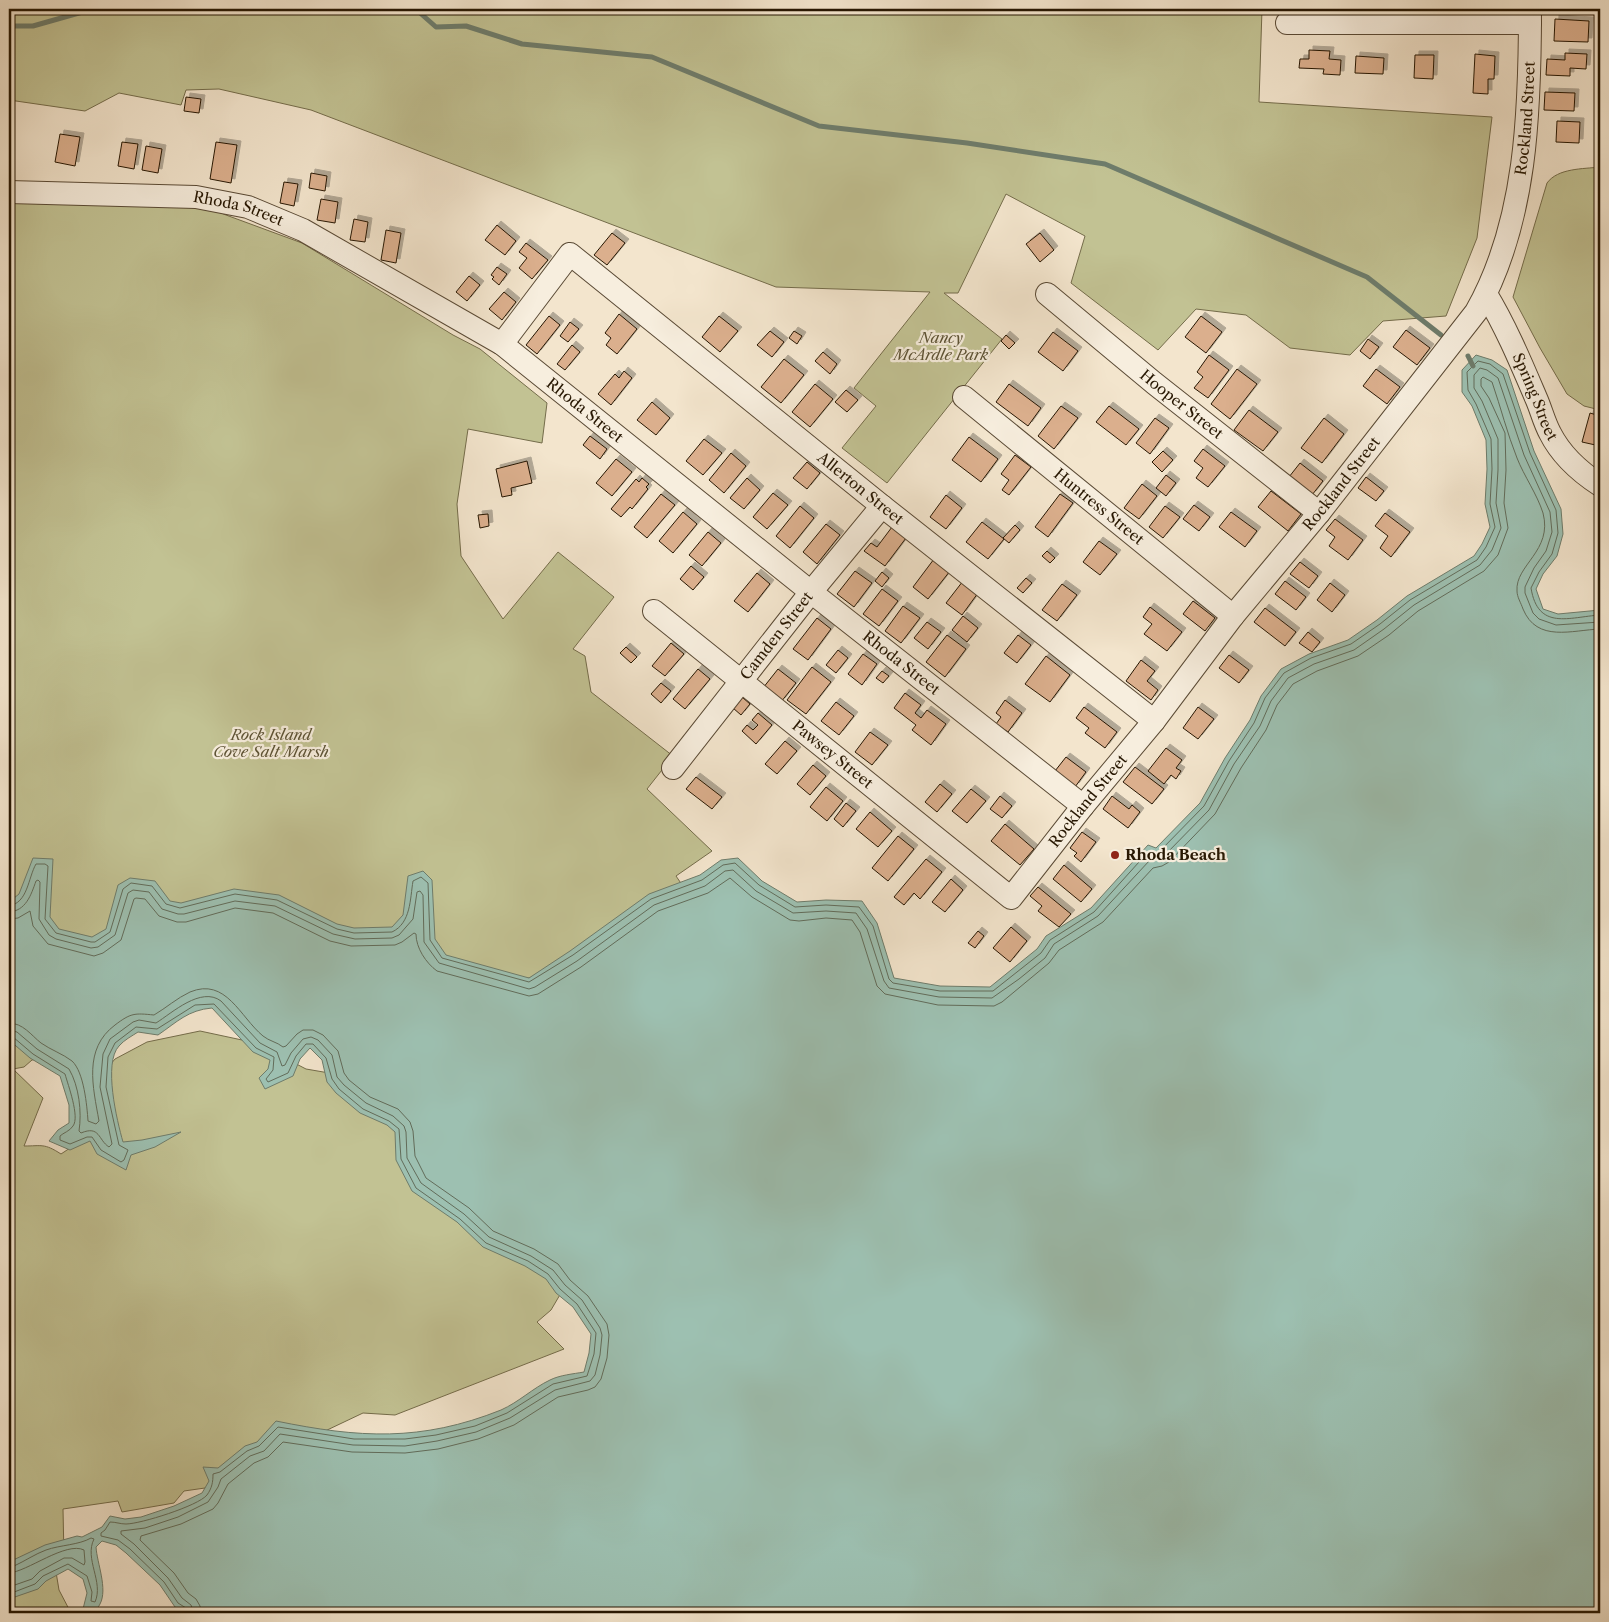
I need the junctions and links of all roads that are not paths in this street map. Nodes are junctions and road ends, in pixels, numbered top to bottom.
1 (1530, 16) edge
2 (1288, 23) dead end
3 (9, 192) edge
4 (1047, 294) dead end
5 (1486, 294) junction
6 (502, 344) junction
7 (964, 397) dead end
8 (1600, 484) edge
9 (882, 506) junction
10 (1318, 513) junction
11 (811, 592) junction
12 (654, 611) dead end
13 (1233, 616) junction
14 (741, 681) junction
15 (1154, 721) junction
16 (674, 768) dead end
17 (1083, 806) junction
18 (1011, 898) joint

1 - 2 street
1 - 5 street, Rockland Street
3 - 6 street, Rhoda Street
4 - 10 street, Hooper Street
5 - 8 street, Spring Street
5 - 10 street, Rockland Street
6 - 9 street, Allerton Street
6 - 11 street, Rhoda Street
7 - 13 street, Huntress Street
9 - 11 street, Camden Street
9 - 15 street, Allerton Street
10 - 13 street, Rockland Street
11 - 14 street, Camden Street
11 - 17 street, Rhoda Street
12 - 14 street, Pawsey Street
13 - 15 street, Rockland Street
14 - 16 street, Camden Street
14 - 18 street, Pawsey Street
15 - 17 street, Rockland Street
17 - 18 street, Rockland Street

